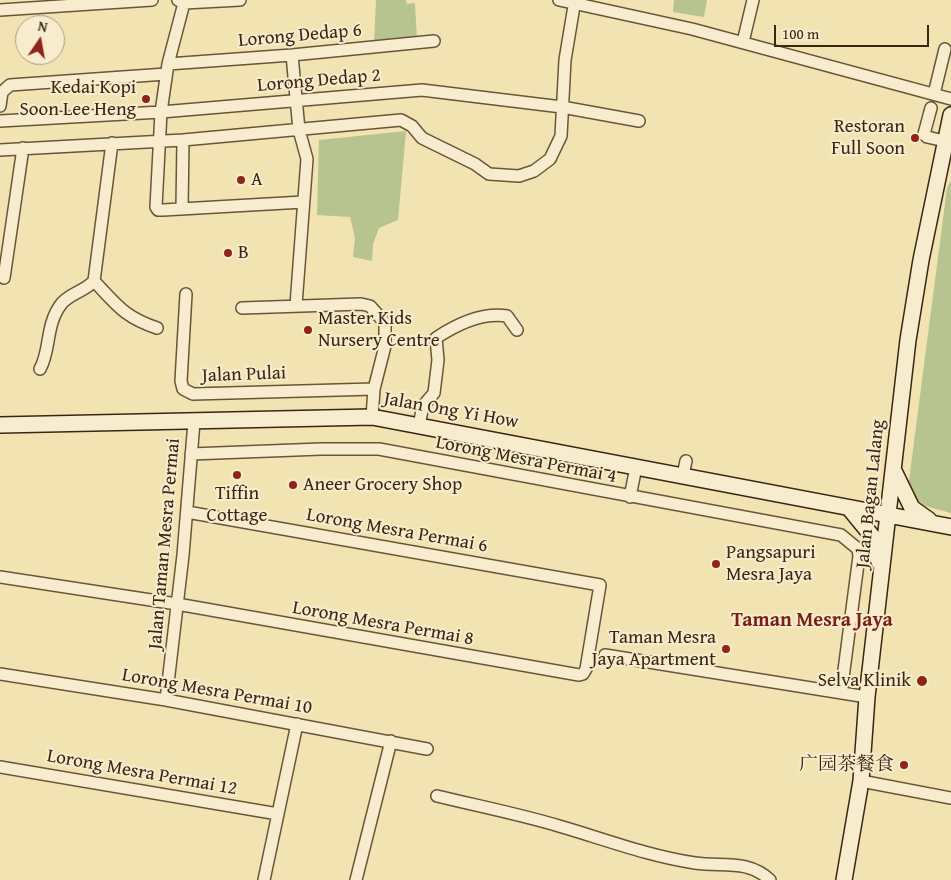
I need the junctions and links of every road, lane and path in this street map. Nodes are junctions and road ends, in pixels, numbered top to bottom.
1 (152, 0) edge
2 (240, 0) edge
3 (559, 0) edge
4 (754, 0) edge
5 (575, 1) edge
6 (181, 2) edge
7 (0, 10) edge
8 (434, 41) dead end
9 (743, 42) junction
10 (945, 49) dead end
11 (292, 55) junction
12 (947, 64) edge
13 (167, 69) junction
14 (934, 94) junction
15 (951, 99) edge
16 (295, 100) junction
17 (0, 106) edge
18 (562, 108) junction
19 (161, 112) junction
20 (950, 119) edge
21 (0, 121) edge
22 (639, 121) dead end
23 (298, 130) junction
24 (183, 140) junction
25 (160, 141) junction
26 (945, 141) junction
27 (112, 143) junction
28 (23, 148) junction
29 (0, 150) edge
30 (303, 202) junction
31 (182, 209) junction
32 (4, 278) dead end
33 (94, 281) junction
34 (186, 294) dead end
35 (296, 305) junction
36 (242, 308) dead end
37 (157, 328) dead end
38 (517, 330) dead end
39 (40, 369) dead end
40 (374, 389) junction
41 (372, 418) junction
42 (194, 422) junction
43 (0, 425) edge
44 (419, 425) junction
45 (191, 454) junction
46 (636, 467) junction
47 (893, 470) junction
48 (630, 497) junction
49 (849, 508) junction
50 (187, 512) junction
51 (887, 515) junction
52 (944, 525) edge
53 (0, 576) edge
54 (881, 579) junction
55 (177, 604) junction
56 (605, 656) dead end
57 (0, 674) edge
58 (583, 674) joint
59 (841, 693) junction
60 (867, 697) junction
61 (166, 700) junction
62 (297, 724) junction
63 (390, 741) junction
64 (427, 749) dead end
65 (0, 767) edge
66 (861, 781) junction
67 (437, 796) dead end
68 (951, 798) edge
69 (278, 814) junction
70 (264, 880) edge
71 (356, 880) edge
72 (770, 880) edge
73 (844, 880) edge

1 - 7 street
2 - 6 street
3 - 5 street
4 - 9 street
5 - 9 street
5 - 18 street
6 - 13 street
8 - 11 street, Lorong Dedap 6
9 - 14 street
10 - 12 street
11 - 13 street, Lorong Dedap 6
11 - 16 street
12 - 14 street
13 - 17 street, Lorong Dedap 6
13 - 19 street
14 - 15 street
16 - 18 street, Lorong Dedap 2
16 - 19 street, Lorong Dedap 2
16 - 23 street
18 - 22 street, Lorong Dedap 2
18 - 23 street
19 - 21 street, Lorong Dedap 2
19 - 25 street
20 - 26 main road, Jalan Bagan Lalang
20 - 26 street
23 - 24 street
23 - 30 street
24 - 25 street
24 - 31 street
25 - 27 street
25 - 31 street
26 - 47 main road, Jalan Bagan Lalang
27 - 28 street
27 - 33 street
28 - 29 street
28 - 32 street
30 - 31 street
30 - 35 street
33 - 37 street
33 - 39 street
34 - 40 street, Jalan Pulai
35 - 36 street
35 - 40 street
38 - 44 street
40 - 41 street
41 - 42 main road, Jalan Ong Yi How
41 - 44 main road, Jalan Ong Yi How
42 - 43 main road, Jalan Ong Yi How
42 - 45 street, Jalan Taman Mesra Permai
44 - 46 main road, Jalan Ong Yi How
45 - 48 street, Lorong Mesra Permai 4
45 - 50 street, Jalan Taman Mesra Permai
46 - 48 street
46 - 49 main road, Jalan Ong Yi How
47 - 51 main road, Jalan Bagan Lalang
47 - 52 main road
48 - 59 street, Lorong Mesra Permai 4
49 - 51 main road, Jalan Ong Yi How
49 - 54 main road
50 - 55 street, Jalan Taman Mesra Permai
50 - 58 street, Lorong Mesra Permai 6
51 - 52 main road, Jalan Ong Yi How
51 - 54 main road, Jalan Bagan Lalang
53 - 55 street, Lorong Mesra Permai 8
54 - 60 main road, Jalan Bagan Lalang
55 - 58 street, Lorong Mesra Permai 8
55 - 61 street, Jalan Taman Mesra Permai
56 - 59 street
57 - 61 street, Lorong Mesra Permai 10
59 - 60 street
60 - 66 main road, Jalan Bagan Lalang
61 - 62 street, Lorong Mesra Permai 10
62 - 63 street, Lorong Mesra Permai 10
62 - 69 street
63 - 64 street, Lorong Mesra Permai 10
63 - 71 street
65 - 69 street, Lorong Mesra Permai 12
66 - 68 street
66 - 73 main road, Jalan Bagan Lalang
67 - 72 street
69 - 70 street

